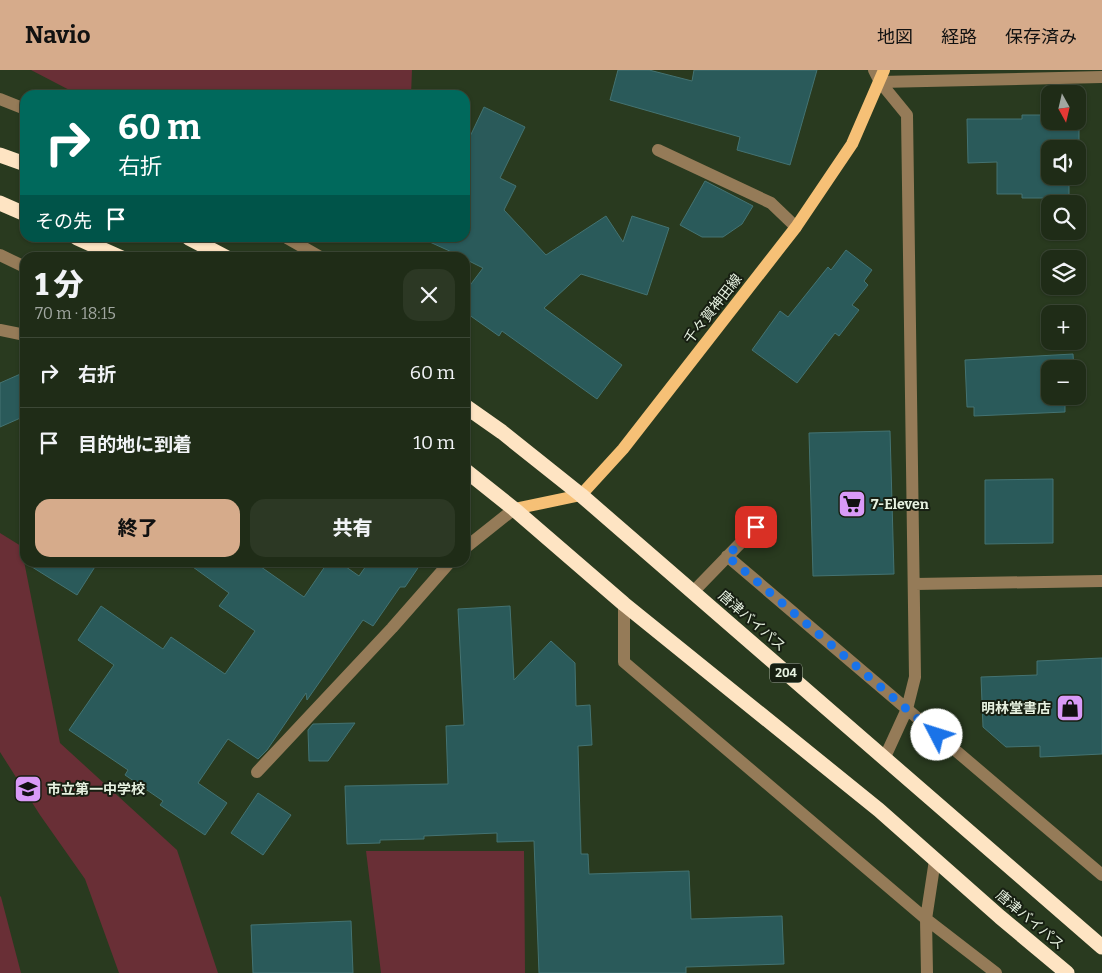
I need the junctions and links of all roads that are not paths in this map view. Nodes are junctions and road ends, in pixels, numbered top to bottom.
1 (879, 74) edge
2 (1102, 77) edge
3 (0, 100) edge
4 (20, 107) edge
5 (658, 150) dead end
6 (0, 155) edge
7 (20, 162) edge
8 (0, 203) edge
9 (20, 212) edge
10 (796, 227) junction
11 (86, 242) edge
12 (197, 242) edge
13 (294, 242) edge
14 (108, 252) edge
15 (216, 252) edge
16 (312, 252) edge
17 (0, 255) edge
18 (20, 265) edge
19 (0, 330) edge
20 (20, 334) edge
21 (470, 410) edge
22 (470, 474) edge
23 (581, 495) junction
24 (514, 509) junction
25 (756, 527) dead end
26 (470, 544) edge
27 (727, 556) junction
28 (446, 567) edge
29 (1102, 581) edge
30 (915, 584) junction
31 (693, 592) junction
32 (624, 604) junction
33 (907, 709) junction
34 (885, 757) junction
35 (257, 772) dead end
36 (935, 860) junction
37 (1102, 875) edge
38 (926, 919) junction
39 (1102, 947) edge
40 (927, 973) edge
41 (996, 973) edge
42 (1067, 973) edge

1 - 2 street
1 - 10 main road, 千々賀神田線
1 - 30 street
3 - 4 street
5 - 10 street
6 - 7 highway
8 - 9 highway
10 - 23 main road, 千々賀神田線
11 - 14 highway
12 - 15 highway
13 - 16 street
17 - 18 street
19 - 20 street
21 - 23 highway, 唐津バイパス / 204
22 - 24 highway, 唐津バイパス
23 - 24 main road
23 - 31 highway, 唐津バイパス / 204
24 - 26 street
24 - 32 highway, 唐津バイパス
25 - 27 street
27 - 31 street
27 - 33 street
28 - 35 street
29 - 30 street
30 - 33 street
31 - 34 highway, 唐津バイパス / 204
32 - 36 highway, 唐津バイパス
32 - 38 street
33 - 34 street
33 - 37 street
34 - 39 highway, 唐津バイパス / 204
36 - 38 street
36 - 42 highway, 唐津バイパス
38 - 40 street
38 - 41 street

